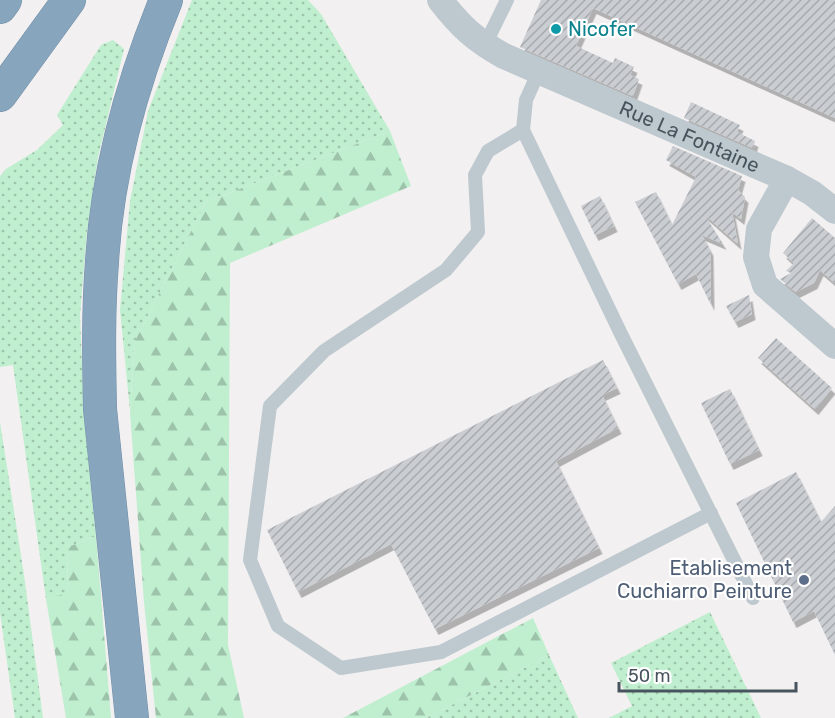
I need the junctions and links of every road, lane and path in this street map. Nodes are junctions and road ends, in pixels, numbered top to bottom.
1 (5, 0) edge
2 (69, 0) edge
3 (166, 0) edge
4 (440, 0) edge
5 (507, 0) edge
6 (0, 7) edge
7 (485, 45) junction
8 (540, 71) junction
9 (0, 95) edge
10 (523, 130) junction
11 (787, 179) junction
12 (835, 211) edge
13 (835, 346) edge
14 (711, 513) junction
15 (753, 598) dead end
16 (132, 718) edge

1 - 6 highway
2 - 9 highway
3 - 16 highway
4 - 7 street, Rue La Fontaine
5 - 7 lane
7 - 8 street, Rue La Fontaine
8 - 10 lane
8 - 11 street, Rue La Fontaine
10 - 14 lane
10 - 14 lane
11 - 12 street, Rue La Fontaine
11 - 13 street
14 - 15 lane

